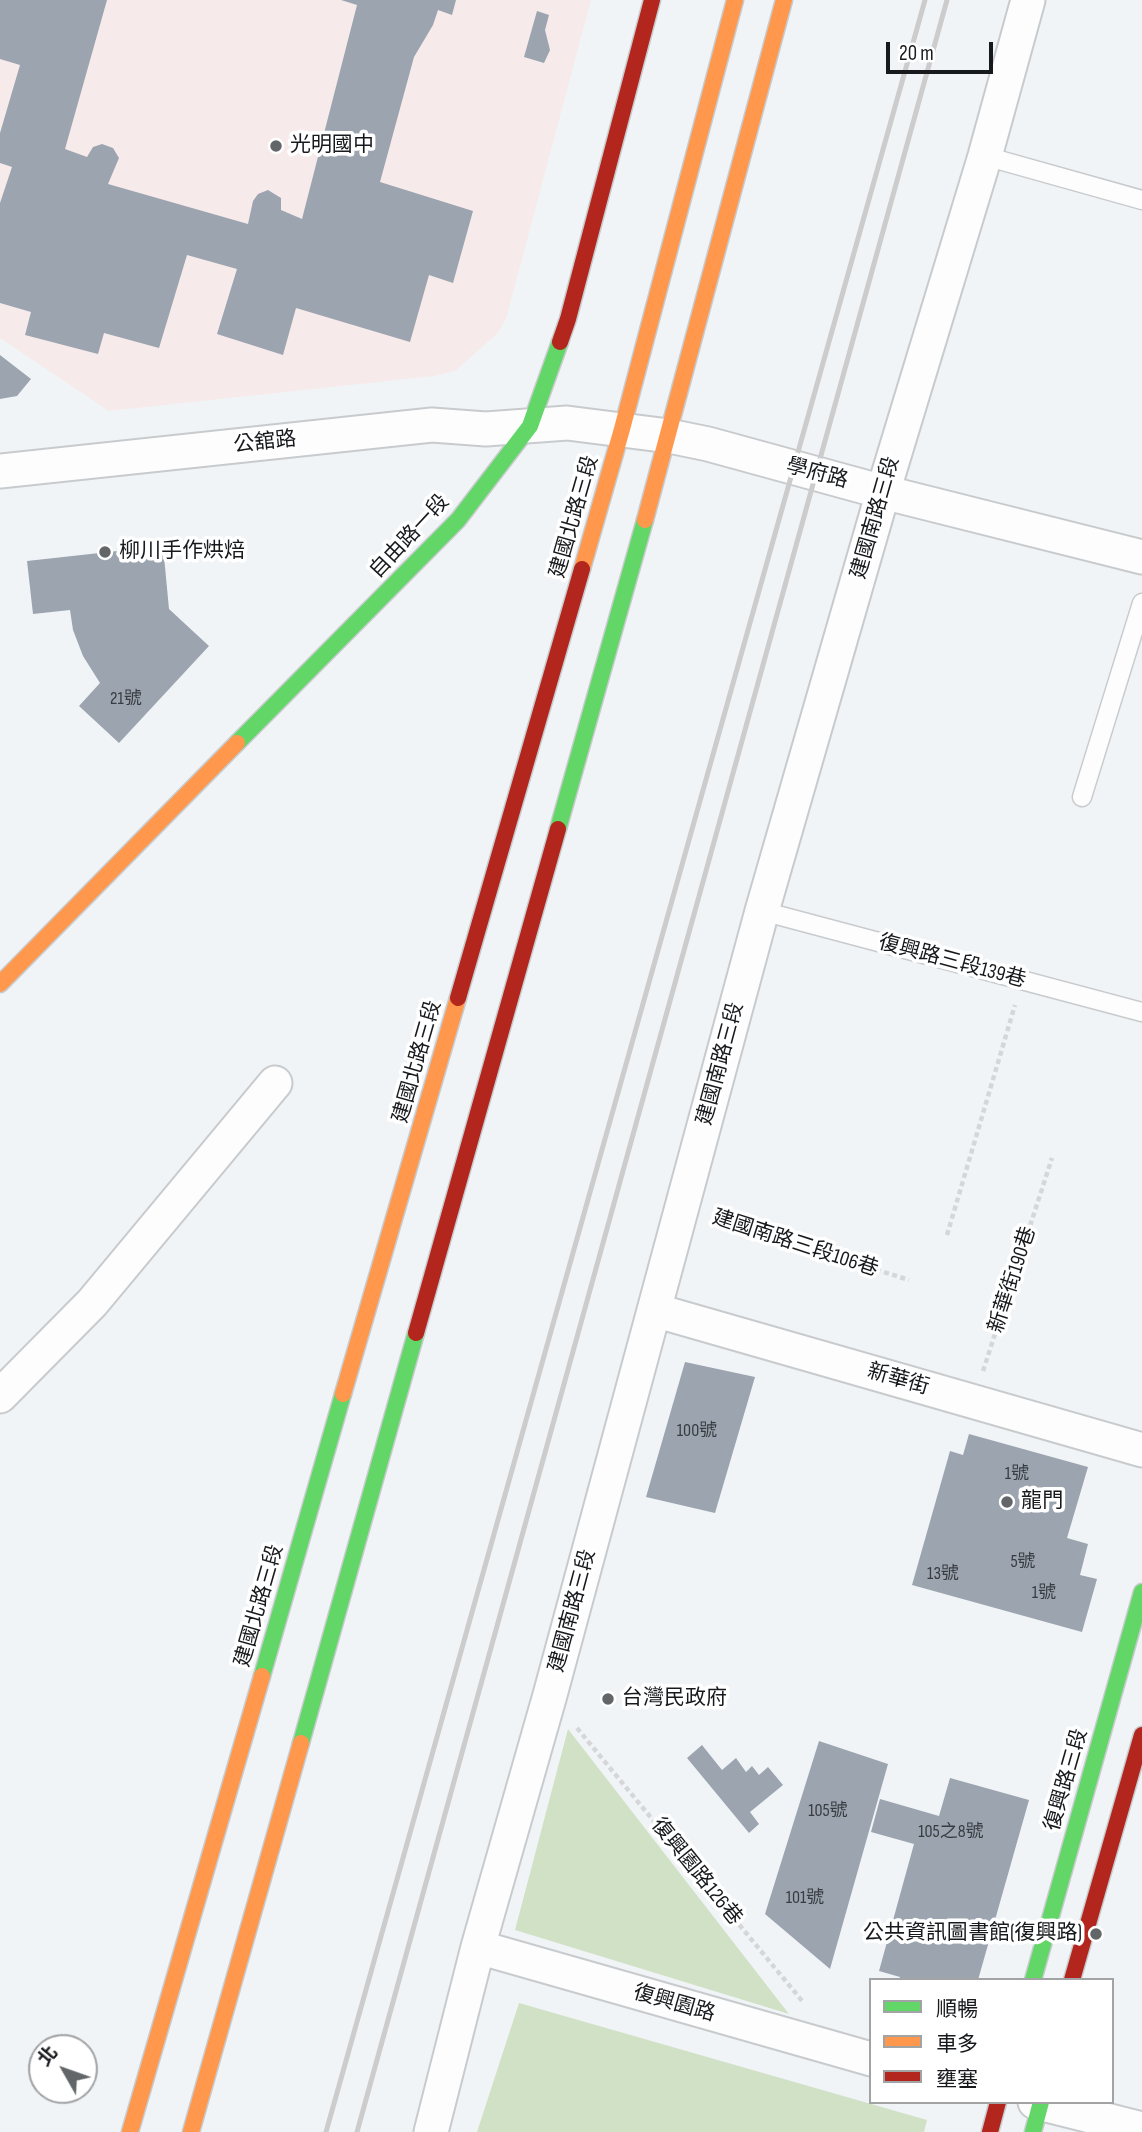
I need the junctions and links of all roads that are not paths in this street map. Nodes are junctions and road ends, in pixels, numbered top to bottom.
1 (652, 0) edge
2 (736, 0) edge
3 (783, 0) edge
4 (1028, 0) edge
5 (985, 156) junction
6 (1142, 200) edge
7 (530, 426) junction
8 (622, 429) junction
9 (669, 436) junction
10 (0, 471) edge
11 (883, 492) junction
12 (1142, 557) edge
13 (1142, 603) edge
14 (1082, 797) dead end
15 (762, 911) junction
16 (0, 984) edge
17 (1142, 1012) edge
18 (275, 1083) dead end
19 (654, 1310) junction
20 (0, 1396) edge
21 (1142, 1450) edge
22 (1142, 1592) edge
23 (1142, 1735) edge
24 (478, 1947) junction
25 (1034, 1978) edge
26 (1073, 1978) edge
27 (869, 2059) edge
28 (997, 2104) edge
29 (1037, 2110) edge
30 (1142, 2129) edge
31 (130, 2132) edge
32 (191, 2132) edge
33 (431, 2132) edge
34 (990, 2132) edge

1 - 7 street, 自由路一段
2 - 8 street, 建國北路三段
3 - 9 street
4 - 5 street, 建國南路三段
5 - 6 lane
5 - 11 street, 建國南路三段
7 - 8 street, 學府路
7 - 10 street, 公舘路
7 - 16 street, 自由路一段
8 - 9 street, 學府路
8 - 31 street, 建國北路三段
9 - 11 street, 學府路
9 - 32 street
11 - 12 street, 學府路
11 - 15 street, 建國南路三段
13 - 14 lane
15 - 17 lane, 復興路三段139巷
15 - 19 street, 建國南路三段
18 - 20 street
19 - 21 street, 新華街
19 - 24 street, 建國南路三段
22 - 25 street, 復興路三段
23 - 26 street
24 - 27 street, 復興園路
24 - 33 street, 建國南路三段
28 - 34 street
29 - 30 street

